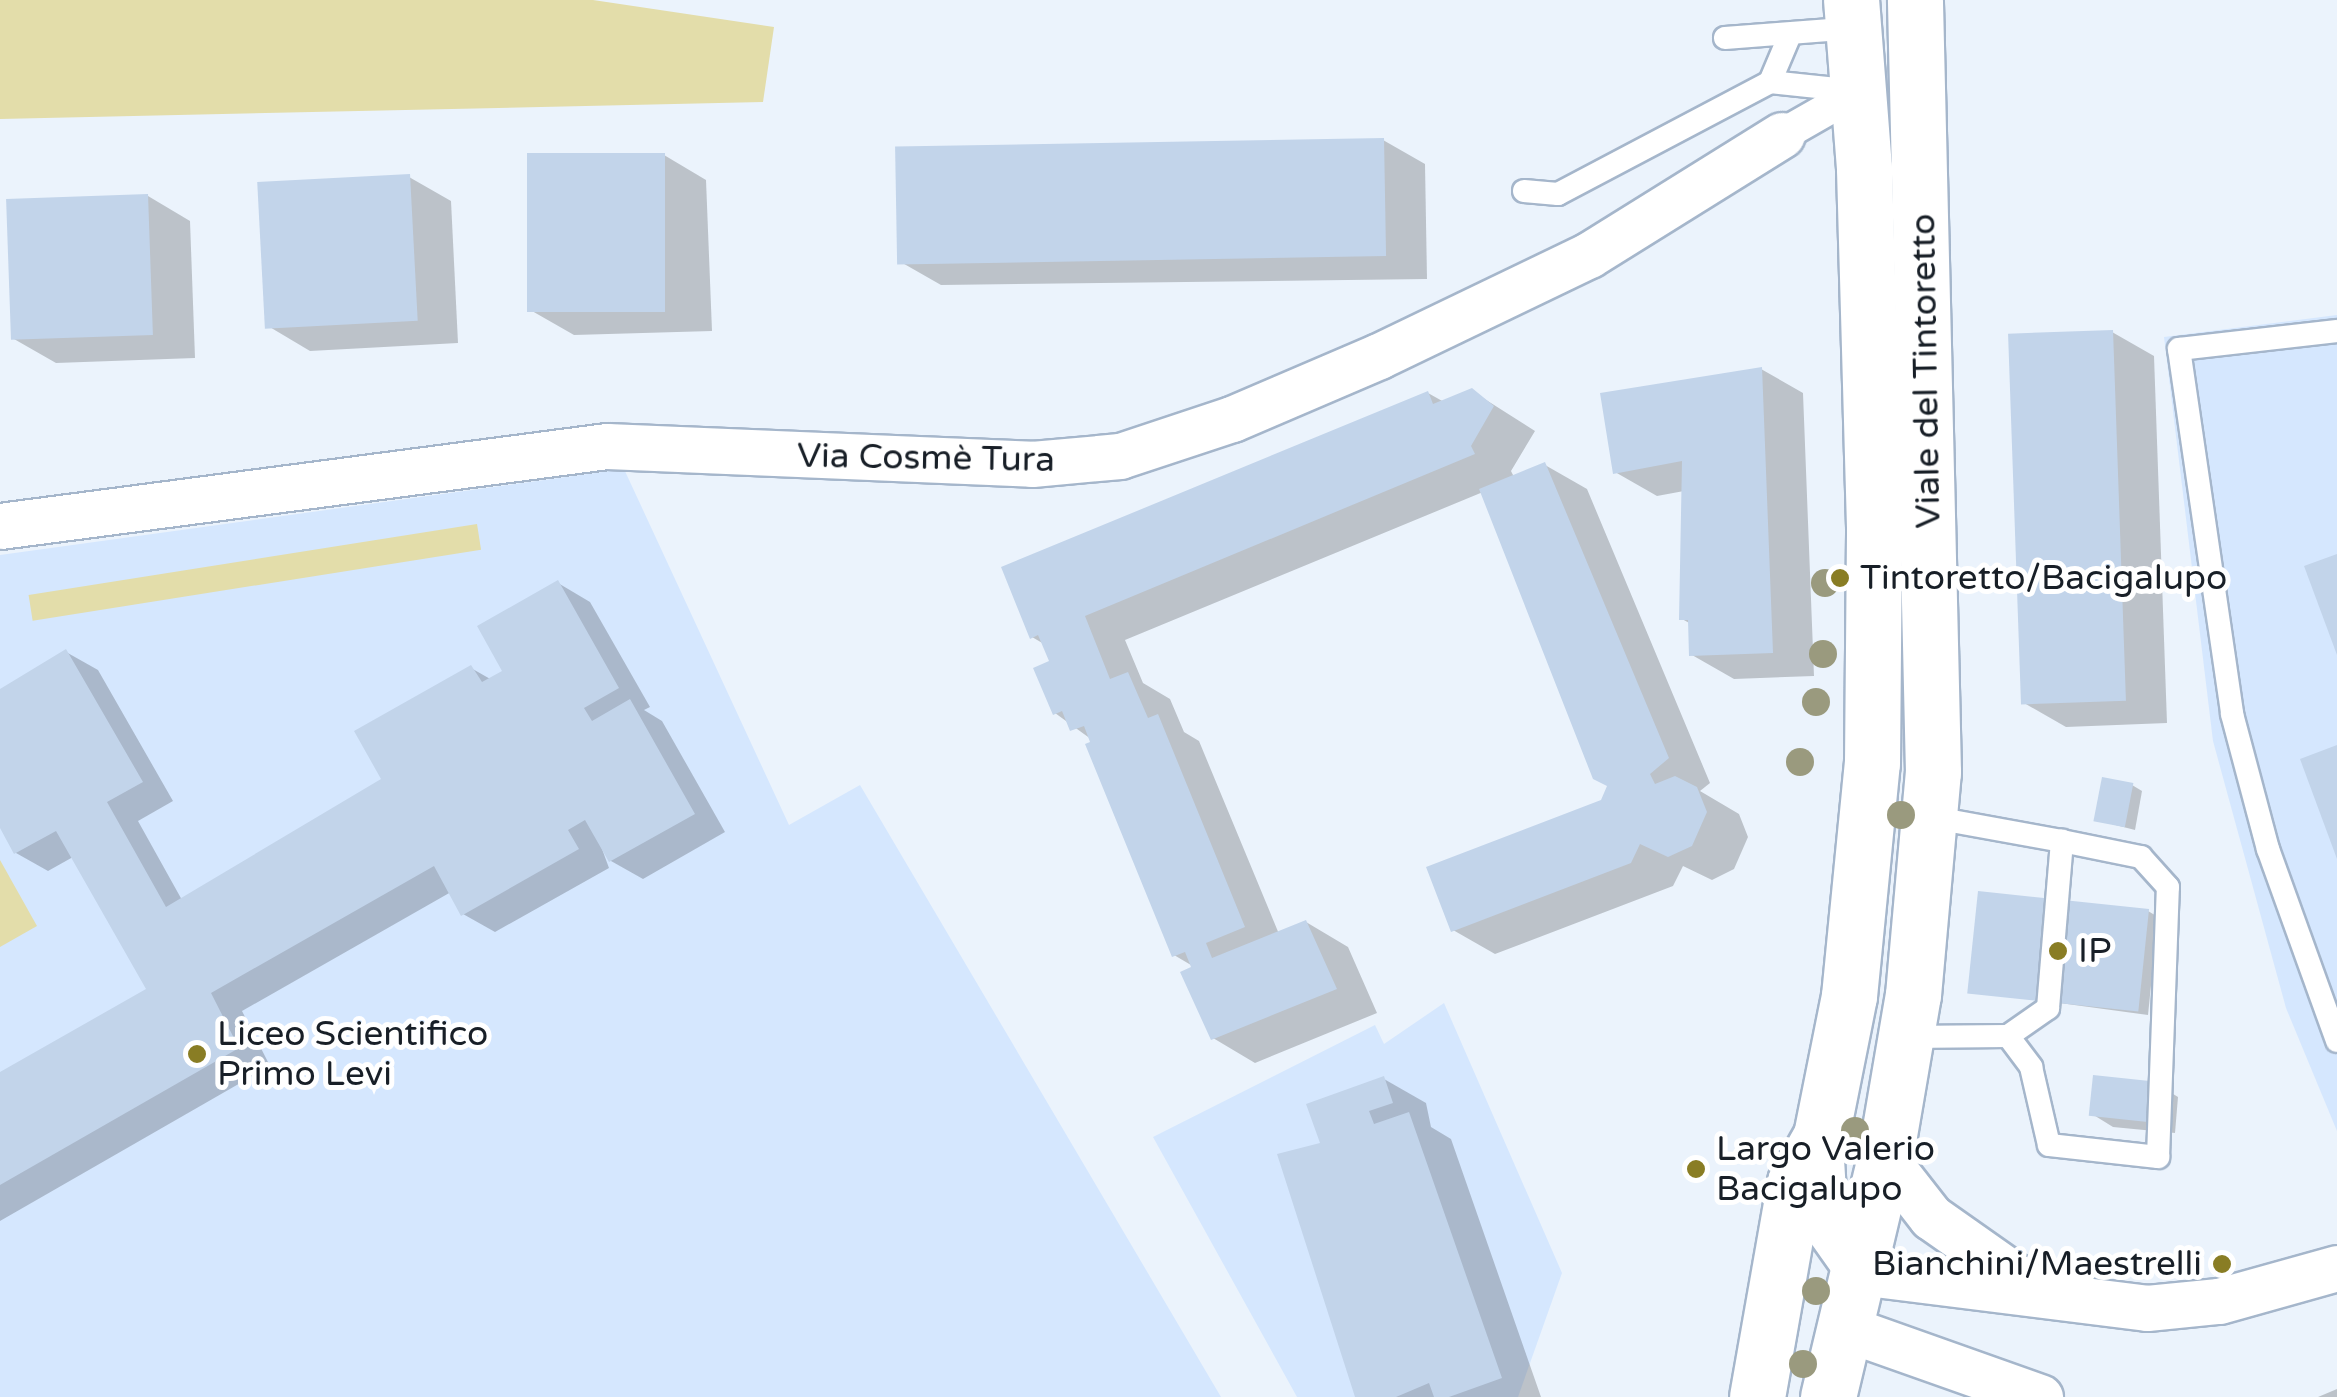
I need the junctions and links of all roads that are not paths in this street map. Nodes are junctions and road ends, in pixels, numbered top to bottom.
1 (1915, 0) edge
2 (1853, 14) edge
3 (1789, 37) junction
4 (1725, 38) dead end
5 (1770, 82) junction
6 (1859, 91) junction
7 (1782, 136) joint
8 (1524, 191) dead end
9 (2337, 331) edge
10 (0, 526) edge
11 (1930, 818) junction
12 (2062, 842) junction
13 (2008, 1036) junction
14 (1906, 1038) junction
15 (2337, 1041) edge
16 (1821, 1136) junction
17 (1885, 1158) junction
18 (2337, 1268) edge
19 (1859, 1272) junction
20 (2041, 1294) junction
21 (1845, 1328) junction
22 (1758, 1397) edge
23 (1828, 1397) edge
24 (2040, 1397) edge

1 - 11 main road, Viale del Tintoretto
2 - 3 lane
2 - 6 main road, Viale del Tintoretto
3 - 4 lane
3 - 5 lane
5 - 6 lane
5 - 8 lane
6 - 7 street
6 - 16 main road, Viale del Tintoretto
7 - 10 street, Via Cosmè Tura
9 - 15 lane
11 - 12 lane
11 - 14 main road, Viale del Tintoretto
12 - 13 lane
12 - 13 lane
13 - 14 lane
14 - 17 main road, Viale del Tintoretto
16 - 19 street
16 - 22 main road, Viale del Tintoretto
17 - 19 main road, Viale del Tintoretto
17 - 20 street
18 - 20 street
19 - 20 street
19 - 21 main road, Viale del Tintoretto
21 - 23 main road, Viale del Tintoretto
21 - 24 street

